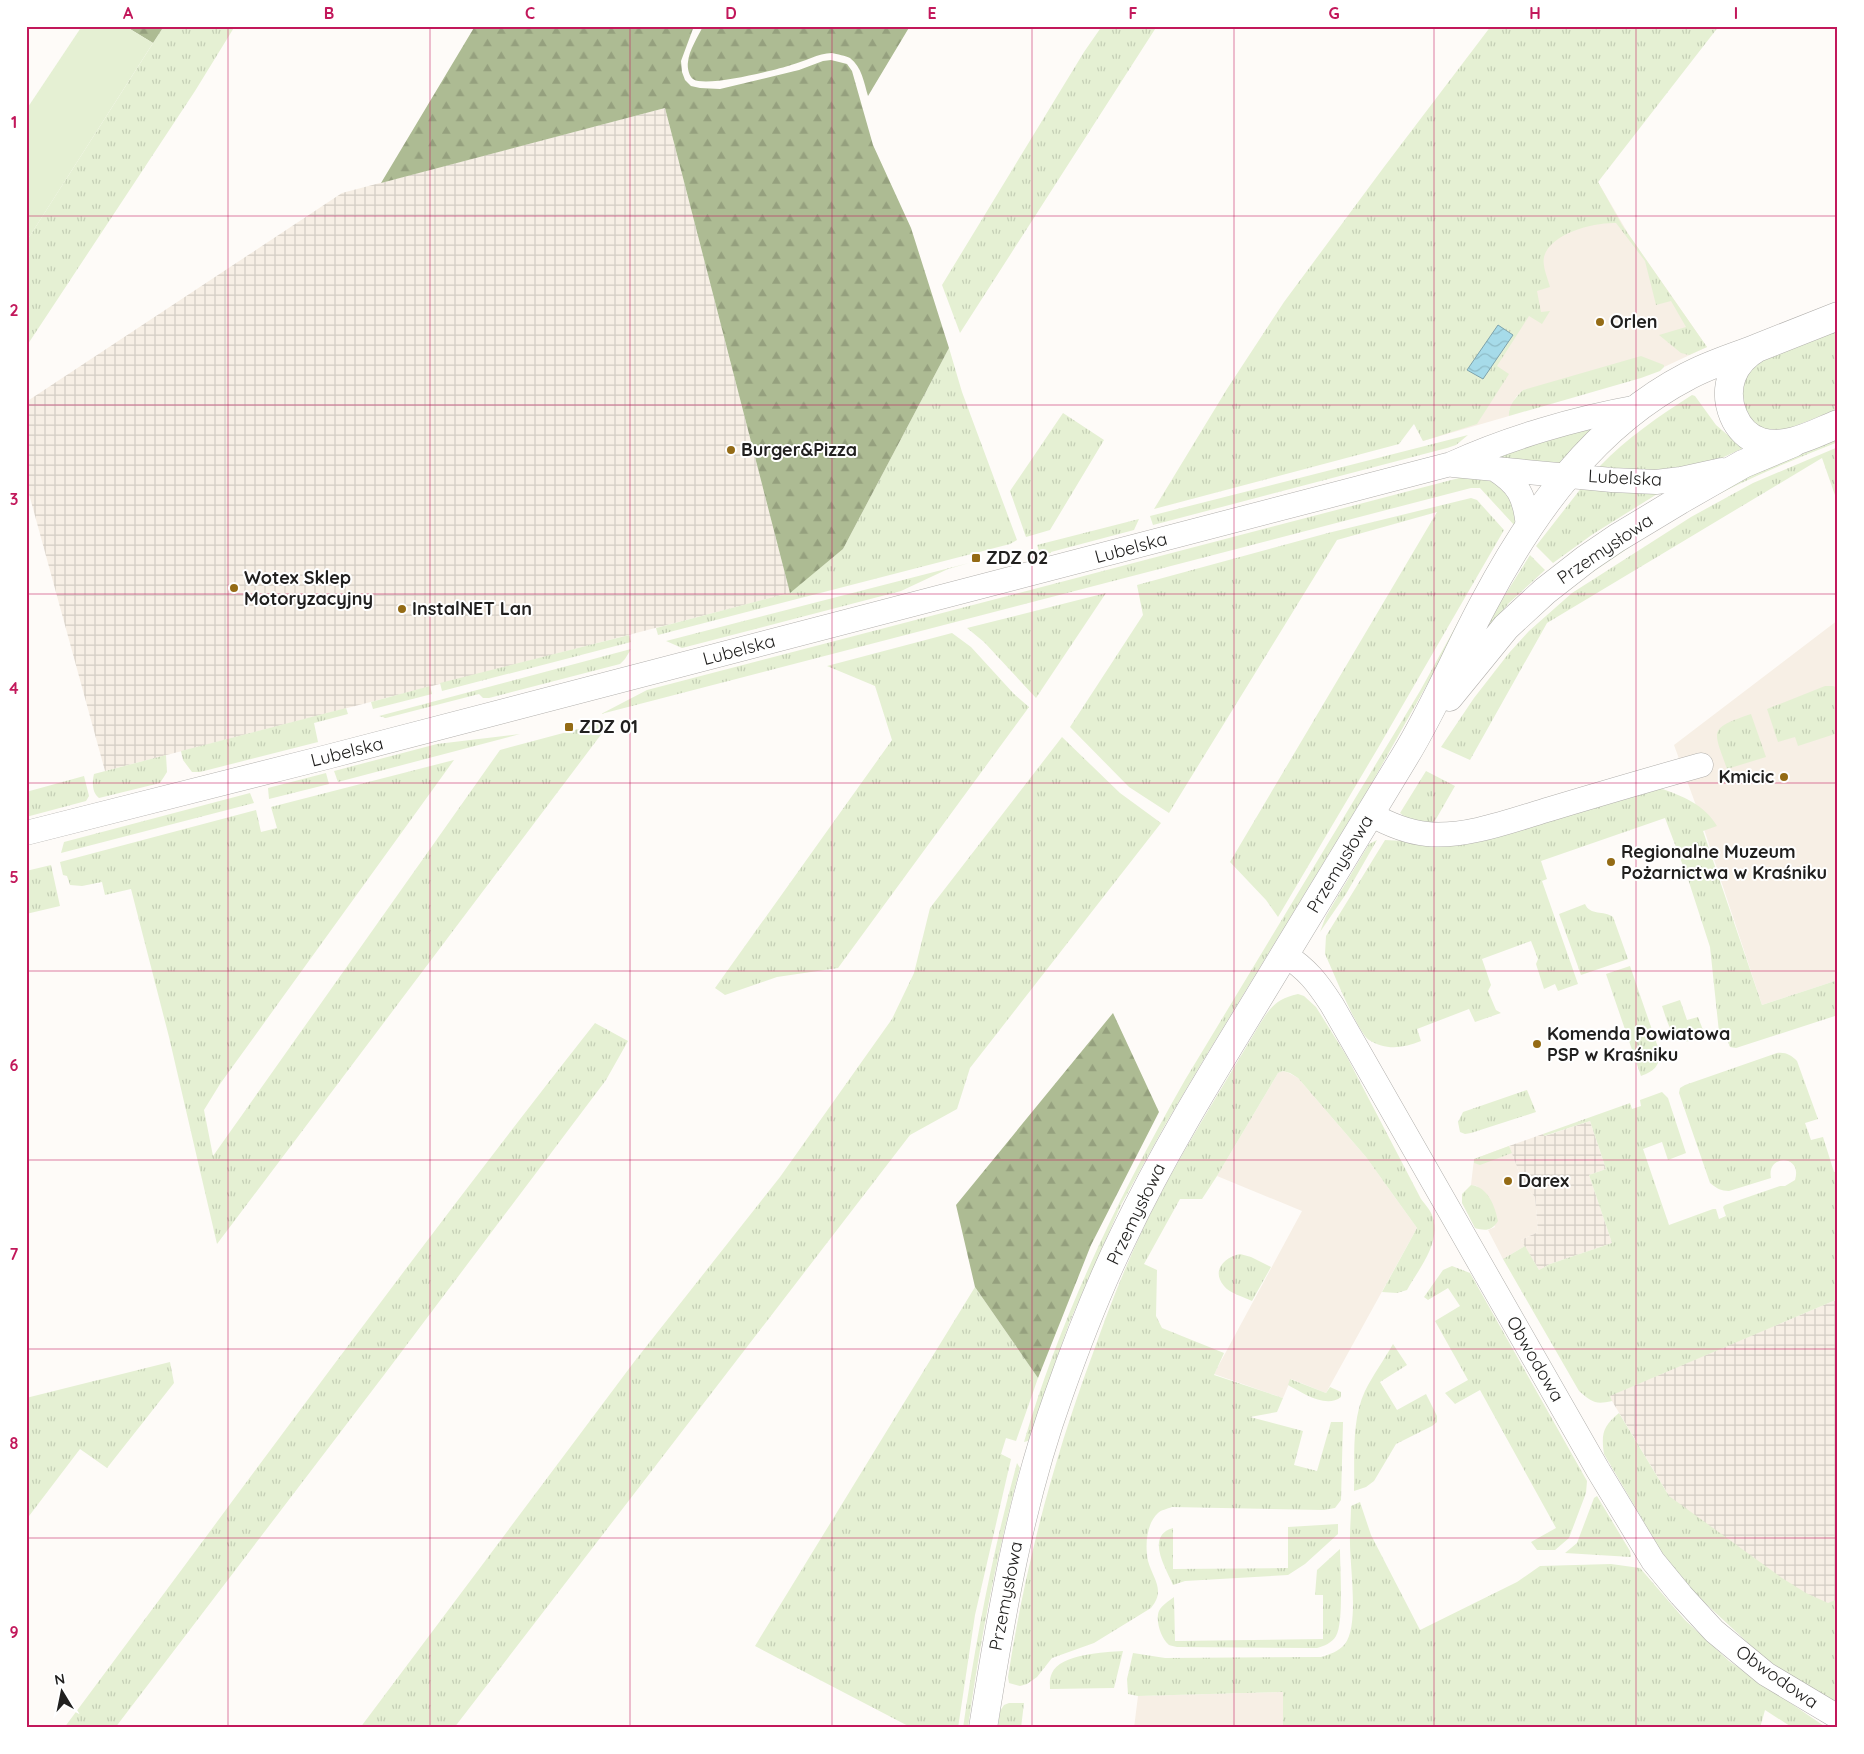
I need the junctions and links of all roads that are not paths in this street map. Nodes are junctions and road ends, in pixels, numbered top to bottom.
1 (1838, 316) edge
2 (1756, 348) junction
3 (1638, 408) junction
4 (1838, 424) edge
5 (1793, 443) junction
6 (1451, 464) junction
7 (1743, 464) junction
8 (1492, 468) junction
9 (1569, 475) junction
10 (1528, 527) junction
11 (1409, 750) junction
12 (1701, 765) dead end
13 (1370, 814) junction
14 (26, 833) edge
15 (1284, 954) junction
16 (1838, 1718) edge
17 (983, 1728) edge

1 - 2 main road, Lubelska
2 - 3 main road, Lubelska
2 - 5 main road
3 - 6 street, Lubelska
3 - 9 main road, Przemysłowa
4 - 5 main road, Lubelska
5 - 7 main road, Lubelska
6 - 8 street, Lubelska
6 - 14 street, Lubelska
7 - 9 street, Lubelska
7 - 11 main road, Przemysłowa
8 - 9 street, Lubelska
8 - 10 street
9 - 10 main road, Przemysłowa
10 - 11 main road, Przemysłowa
11 - 13 main road, Przemysłowa
12 - 13 street
13 - 15 main road, Przemysłowa
15 - 16 street, Obwodowa
15 - 17 main road, Przemysłowa

